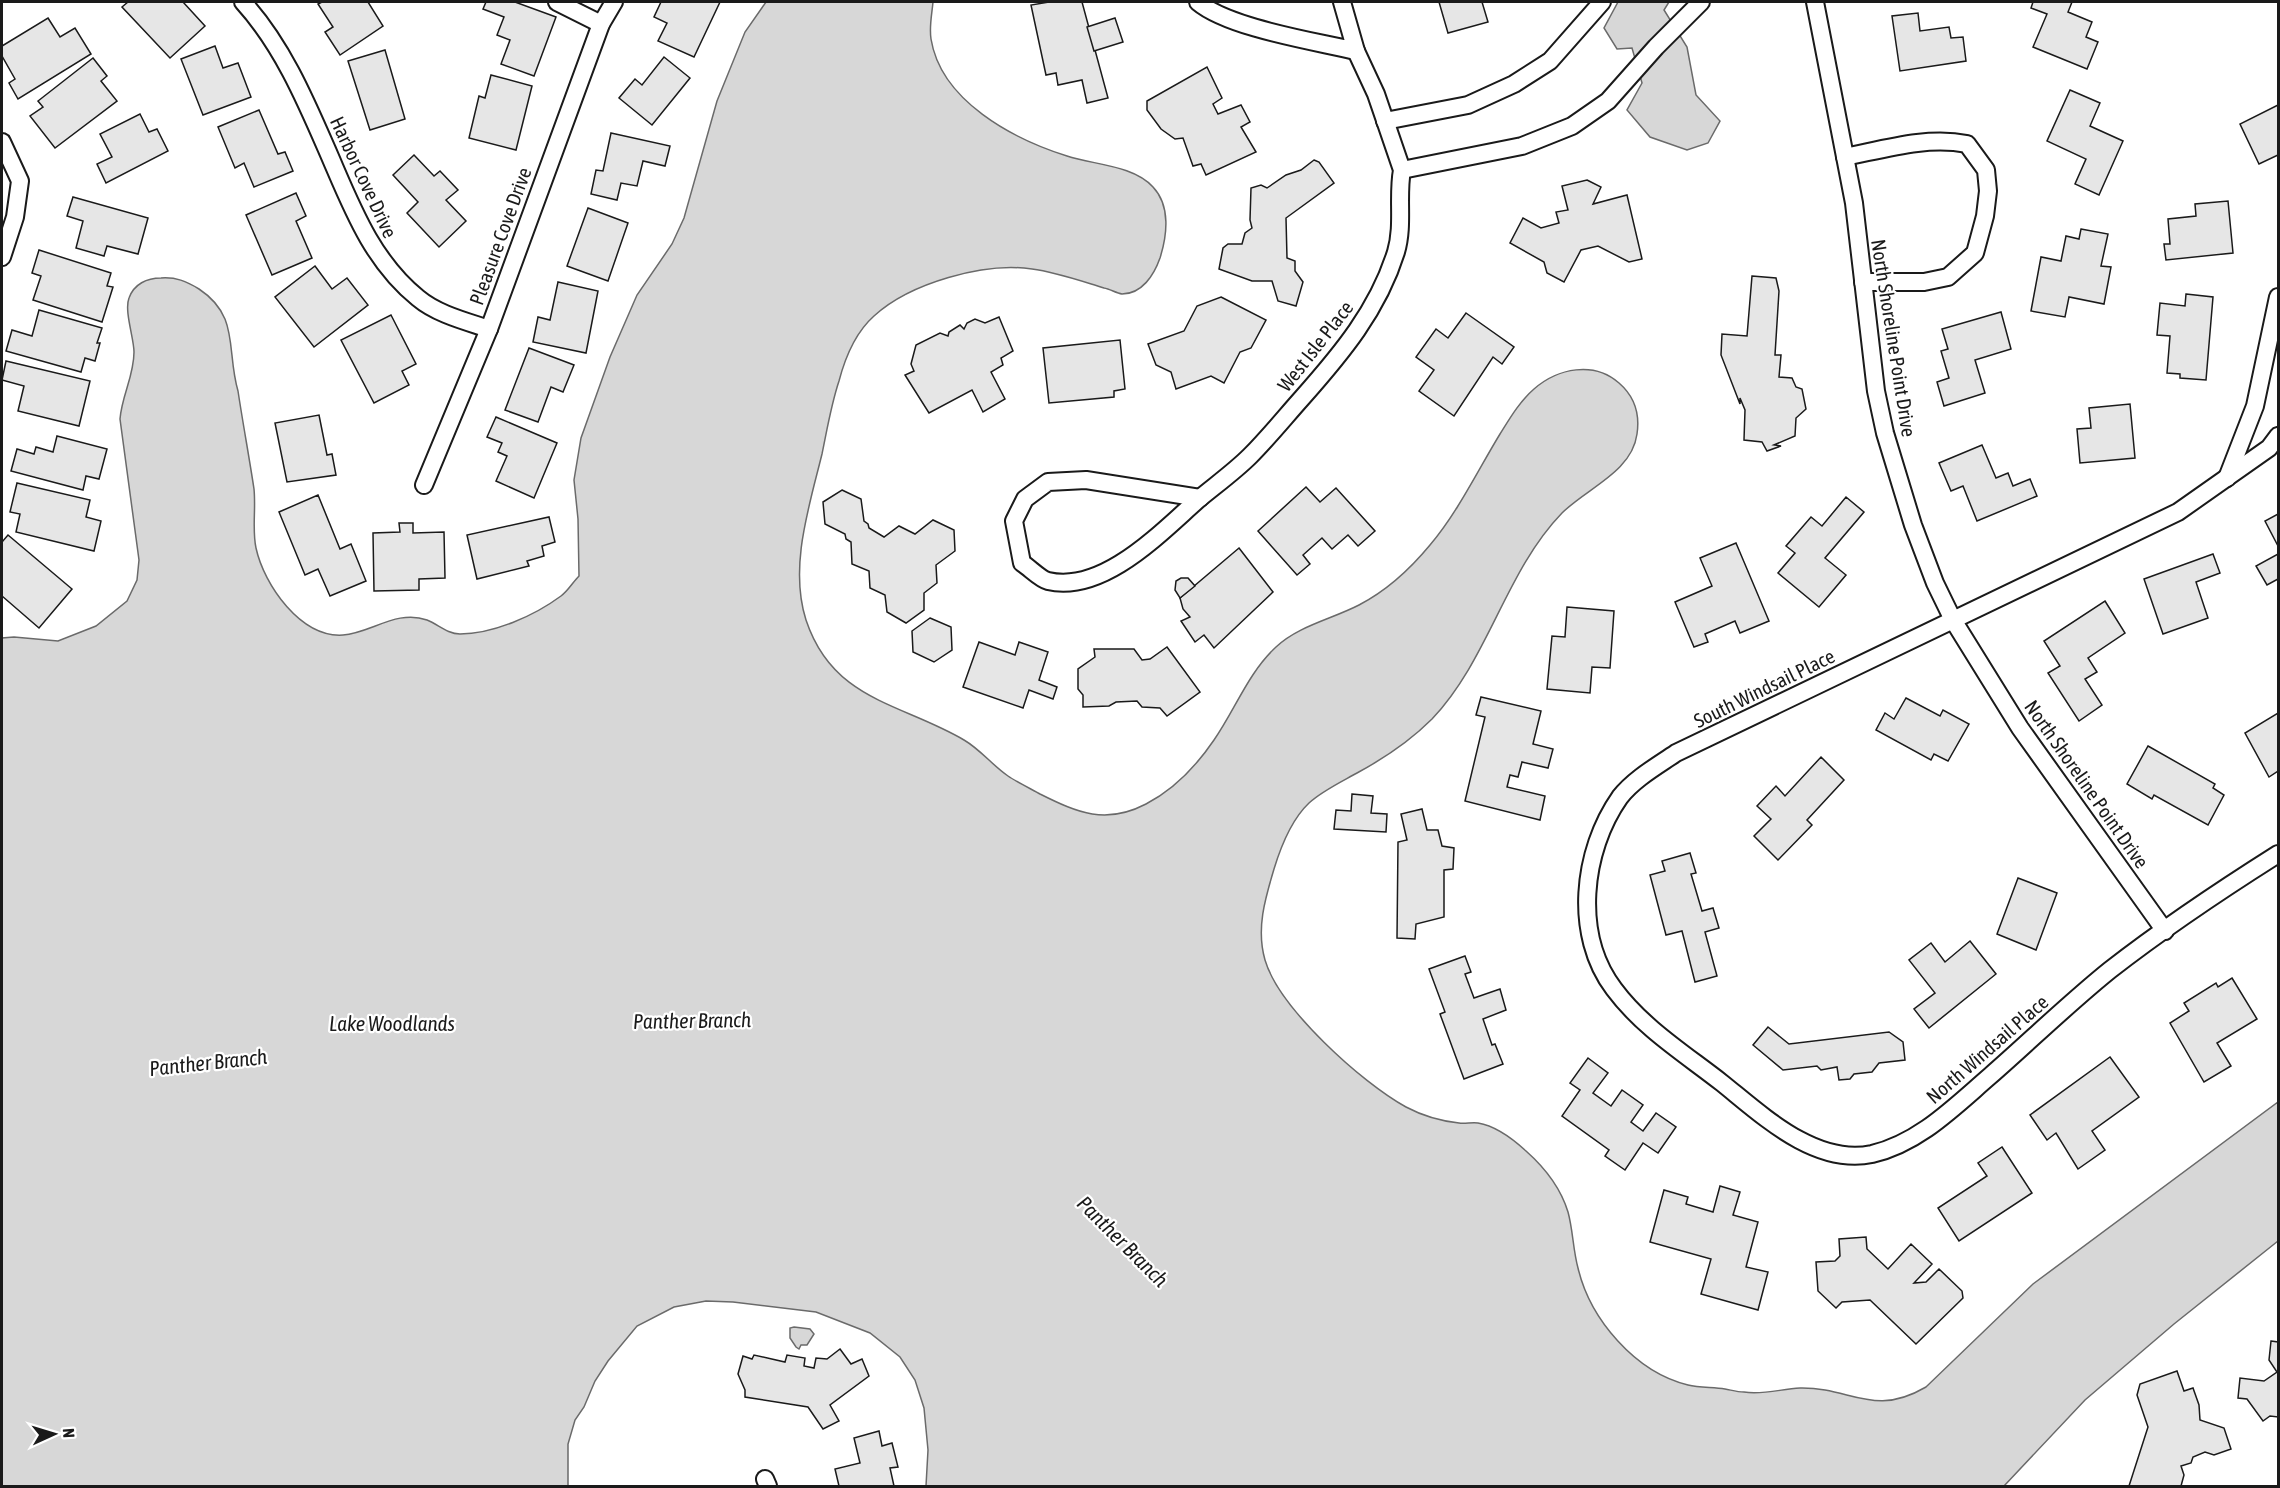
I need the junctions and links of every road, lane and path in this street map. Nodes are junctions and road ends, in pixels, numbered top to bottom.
1 (243, 2) edge
2 (557, 2) edge
3 (614, 2) edge
4 (1198, 2) edge
5 (1342, 2) edge
6 (1602, 2) edge
7 (1701, 2) edge
8 (1815, 2) edge
9 (601, 24) junction
10 (1356, 51) junction
11 (1385, 122) junction
12 (2, 142) edge
13 (1845, 157) junction
14 (1402, 170) junction
15 (2, 257) edge
16 (1863, 282) junction
17 (2278, 297) edge
18 (489, 329) junction
19 (2278, 436) edge
20 (2227, 478) junction
21 (424, 484) dead end
22 (1200, 498) junction
23 (1953, 620) junction
24 (2278, 854) edge
25 (2165, 931) junction
26 (1707, 1072) joint

1 - 18 street, Harbor Cove Drive
2 - 9 street
3 - 9 street, Pleasure Cove Drive
4 - 10 street
5 - 10 street, West Isle Place
6 - 11 street
7 - 14 street
8 - 13 street, North Shoreline Point Drive
9 - 18 street, Pleasure Cove Drive
10 - 11 street, West Isle Place
11 - 14 street, West Isle Place
12 - 15 street
13 - 16 street, North Shoreline Point Drive
13 - 16 street
14 - 22 street, West Isle Place
16 - 23 street, North Shoreline Point Drive
17 - 20 street
18 - 21 street, Pleasure Cove Drive
19 - 20 street, South Windsail Place
20 - 23 street, South Windsail Place
22 - 22 street, West Isle Place
23 - 25 street, North Shoreline Point Drive
23 - 26 street, South Windsail Place
24 - 25 street, North Windsail Place
25 - 26 street, North Windsail Place

